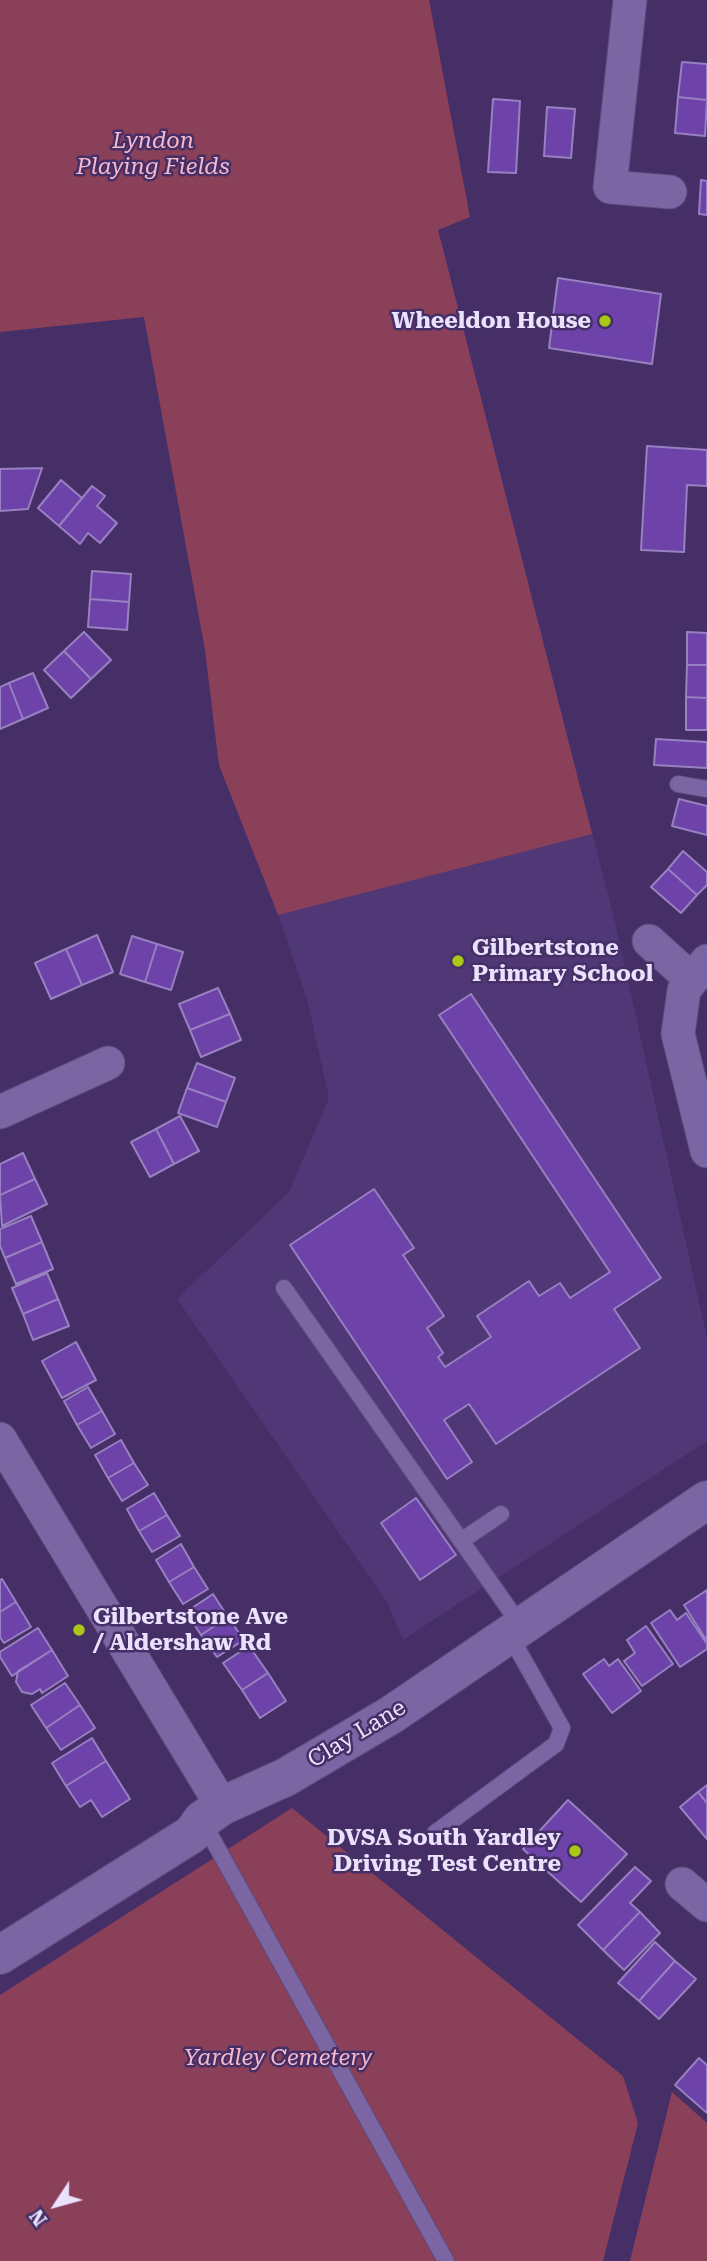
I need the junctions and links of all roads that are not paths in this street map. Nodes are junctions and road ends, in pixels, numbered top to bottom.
1 (630, 0) edge
2 (670, 192) dead end
3 (678, 784) dead end
4 (707, 789) edge
5 (649, 941) dead end
6 (699, 970) edge
7 (108, 1063) dead end
8 (0, 1112) edge
9 (707, 1151) edge
10 (285, 1288) dead end
11 (1, 1444) edge
12 (707, 1500) edge
13 (501, 1514) dead end
14 (461, 1541) junction
15 (515, 1630) junction
16 (212, 1813) junction
17 (435, 1833) dead end
18 (682, 1884) dead end
19 (707, 1905) edge
20 (0, 1955) edge
21 (446, 2261) edge

1 - 2 street
3 - 4 lane
5 - 6 street
6 - 9 street
7 - 8 street
10 - 14 lane
11 - 16 street
12 - 15 street, Clay Lane
13 - 14 lane
14 - 15 lane
15 - 16 street, Clay Lane
15 - 17 lane
16 - 20 street, Clay Lane
16 - 21 lane
18 - 19 street

